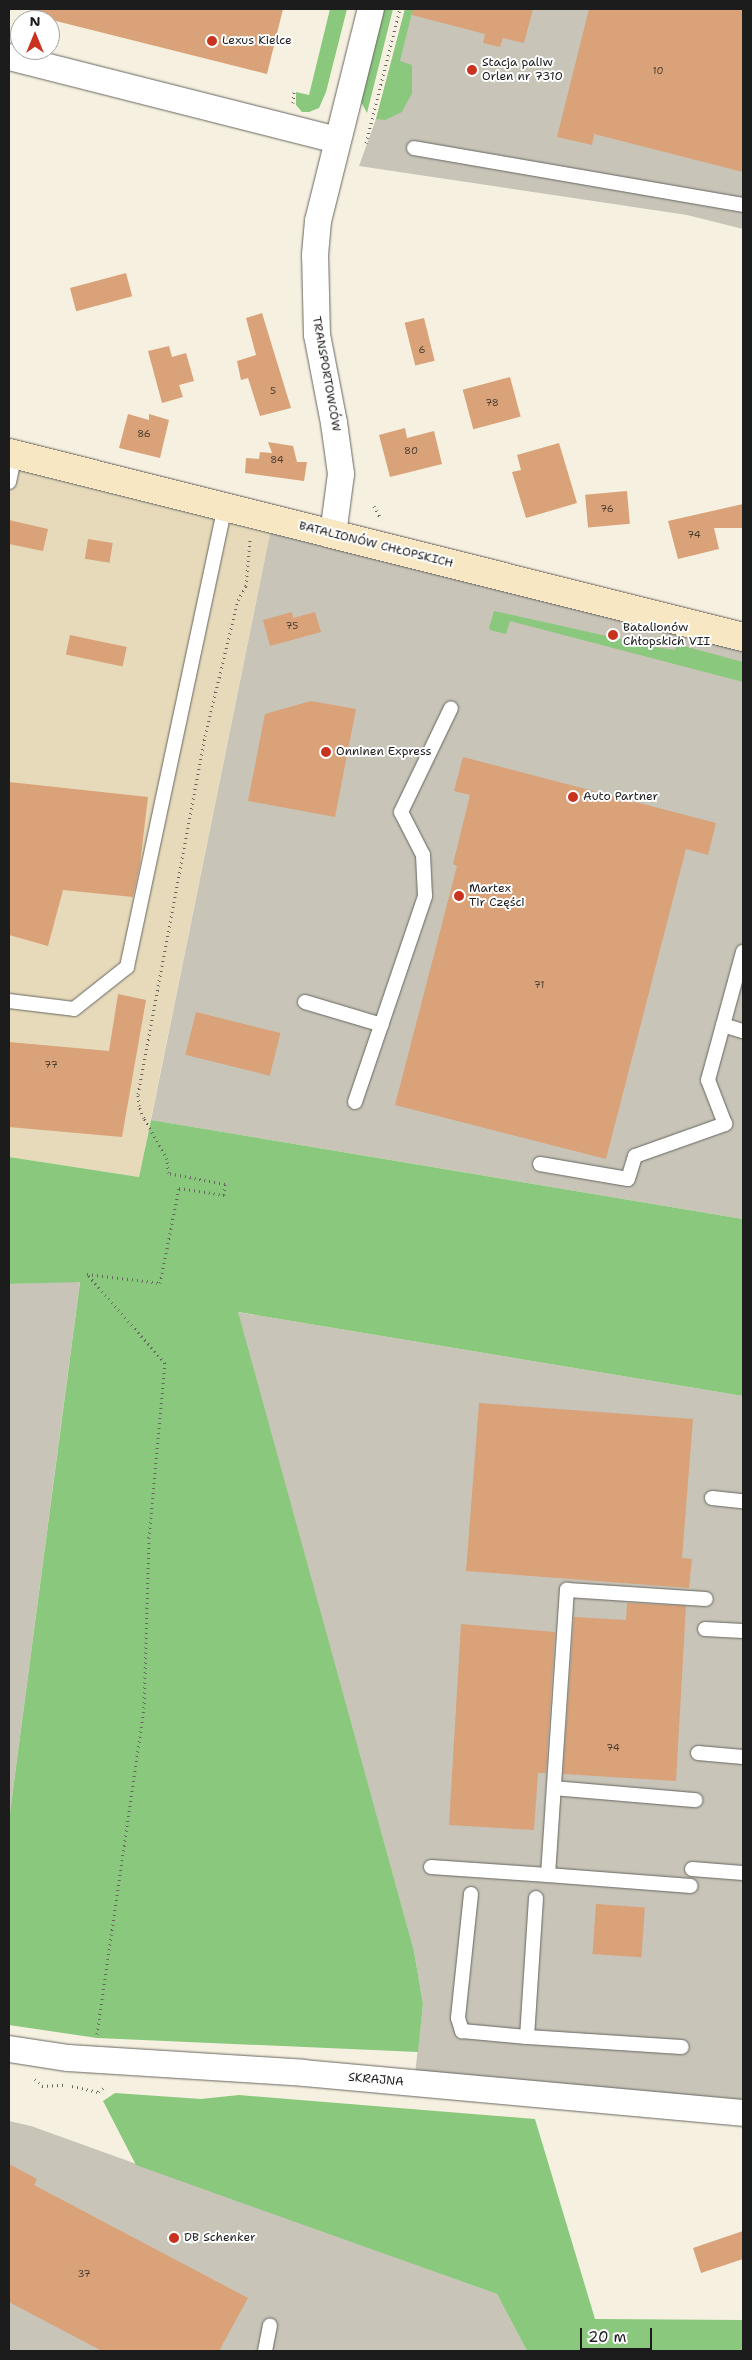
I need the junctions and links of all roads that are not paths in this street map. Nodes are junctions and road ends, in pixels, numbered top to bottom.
1 (371, 9) edge
2 (9, 57) edge
3 (338, 140) junction
4 (414, 148) dead end
5 (743, 205) edge
6 (12, 453) edge
7 (9, 482) edge
8 (225, 507) junction
9 (333, 534) junction
10 (743, 637) edge
11 (451, 708) dead end
12 (743, 952) edge
13 (9, 1001) edge
14 (305, 1002) dead end
15 (382, 1025) junction
16 (723, 1025) junction
17 (743, 1032) edge
18 (355, 1102) dead end
19 (540, 1164) dead end
20 (712, 1498) dead end
21 (743, 1501) edge
22 (706, 1599) dead end
23 (705, 1629) dead end
24 (743, 1632) edge
25 (698, 1753) dead end
26 (743, 1757) edge
27 (554, 1788) junction
28 (695, 1800) dead end
29 (431, 1867) dead end
30 (692, 1869) dead end
31 (743, 1873) edge
32 (548, 1875) junction
33 (690, 1886) dead end
34 (471, 1894) dead end
35 (536, 1898) dead end
36 (527, 2037) junction
37 (682, 2047) dead end
38 (9, 2050) edge
39 (743, 2112) edge
40 (270, 2325) dead end
41 (265, 2351) edge

1 - 3 street, TRANSPORTOWCÓW
2 - 3 street
3 - 9 street, TRANSPORTOWCÓW
4 - 5 lane
6 - 7 lane
6 - 8 street, BATALIONÓW CHŁOPSKICH
8 - 9 street, BATALIONÓW CHŁOPSKICH
8 - 13 lane
9 - 10 street, BATALIONÓW CHŁOPSKICH
11 - 15 lane
12 - 16 lane
14 - 15 lane
15 - 18 lane
16 - 17 lane
16 - 19 lane
20 - 21 lane
22 - 27 lane
23 - 24 lane
25 - 26 lane
27 - 28 lane
27 - 32 lane
29 - 32 lane
30 - 31 lane
32 - 33 lane
34 - 36 lane
35 - 36 lane
36 - 37 lane
38 - 39 street, SKRAJNA
40 - 41 lane

